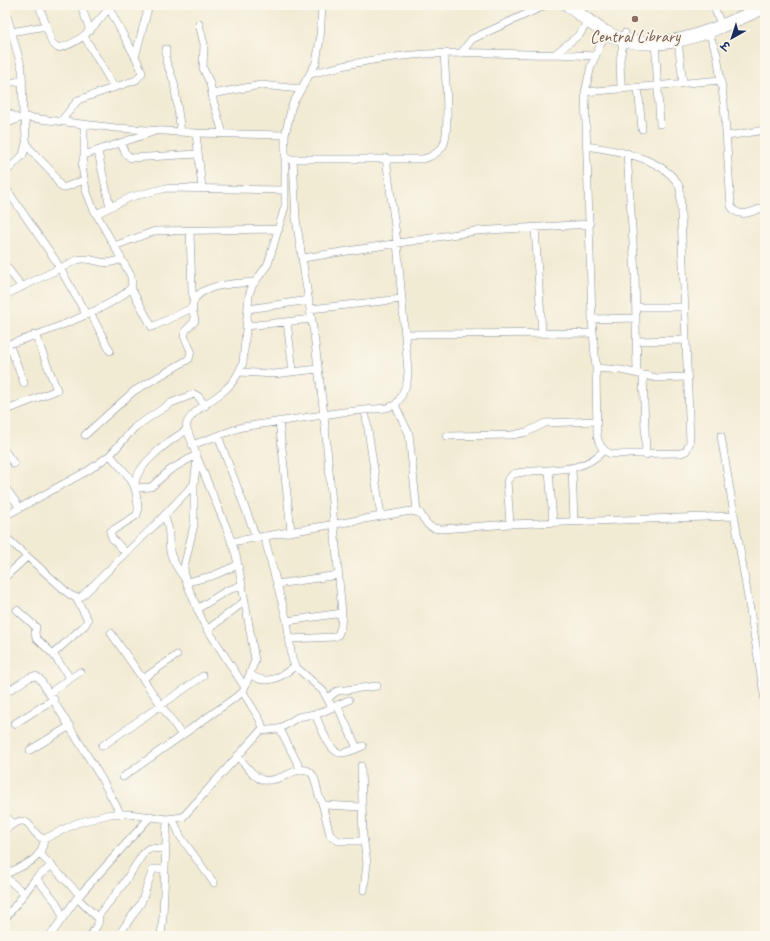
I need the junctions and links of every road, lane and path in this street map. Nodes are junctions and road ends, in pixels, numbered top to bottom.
1 (39, 5) edge
2 (81, 5) edge
3 (149, 5) edge
4 (322, 5) edge
5 (546, 5) edge
6 (568, 5) edge
7 (577, 5) edge
8 (713, 5) edge
9 (760, 5) edge
10 (109, 7) edge
11 (765, 8) edge
12 (5, 9) edge
13 (590, 19) junction
14 (720, 22) junction
15 (199, 24) dead end
16 (46, 26) junction
17 (607, 30) junction
18 (707, 30) junction
19 (13, 32) junction
20 (5, 33) edge
21 (87, 33) junction
22 (625, 37) junction
23 (654, 40) junction
24 (678, 41) junction
25 (166, 49) dead end
26 (461, 52) junction
27 (444, 53) junction
28 (555, 54) junction
29 (595, 56) junction
30 (135, 57) junction
31 (311, 74) junction
32 (23, 80) junction
33 (721, 80) junction
34 (5, 83) edge
35 (684, 83) junction
36 (656, 85) junction
37 (114, 87) junction
38 (638, 87) junction
39 (621, 88) junction
40 (300, 89) junction
41 (585, 92) junction
42 (212, 94) junction
43 (5, 111) edge
44 (22, 117) junction
45 (62, 120) junction
46 (5, 124) edge
47 (84, 124) junction
48 (660, 124) dead end
49 (642, 129) dead end
50 (158, 130) junction
51 (765, 130) edge
52 (181, 132) junction
53 (196, 133) junction
54 (223, 134) junction
55 (285, 135) junction
56 (727, 136) junction
57 (26, 143) junction
58 (121, 143) junction
59 (586, 146) junction
60 (98, 152) junction
61 (627, 153) junction
62 (198, 154) junction
63 (84, 155) junction
64 (386, 158) junction
65 (285, 160) junction
66 (293, 160) junction
67 (5, 174) edge
68 (84, 180) junction
69 (5, 187) edge
70 (202, 188) junction
71 (285, 190) junction
72 (110, 207) junction
73 (765, 208) edge
74 (96, 214) junction
75 (590, 224) junction
76 (536, 228) junction
77 (279, 229) junction
78 (190, 231) junction
79 (397, 242) junction
80 (114, 246) junction
81 (303, 258) junction
82 (121, 259) junction
83 (5, 265) edge
84 (60, 269) junction
85 (255, 282) junction
86 (22, 287) junction
87 (131, 288) junction
88 (5, 295) edge
89 (402, 299) junction
90 (309, 300) junction
91 (193, 304) junction
92 (636, 307) junction
93 (683, 307) junction
94 (248, 309) junction
95 (310, 309) junction
96 (88, 313) junction
97 (636, 318) junction
98 (312, 319) junction
99 (592, 319) junction
100 (287, 322) junction
101 (246, 326) junction
102 (542, 333) junction
103 (593, 333) junction
104 (35, 334) junction
105 (405, 334) junction
106 (685, 340) junction
107 (636, 341) junction
108 (7, 345) edge
109 (110, 351) dead end
110 (596, 368) junction
111 (318, 369) junction
112 (293, 371) junction
113 (239, 372) junction
114 (640, 375) junction
115 (686, 377) junction
116 (24, 383) dead end
117 (395, 405) junction
118 (205, 406) junction
119 (12, 408) dead end
120 (365, 410) junction
121 (324, 415) junction
122 (279, 421) junction
123 (597, 421) junction
124 (187, 430) junction
125 (85, 435) dead end
126 (218, 436) junction
127 (447, 436) dead end
128 (721, 436) dead end
129 (192, 445) junction
130 (5, 451) edge
131 (603, 451) junction
132 (646, 455) junction
133 (110, 456) junction
134 (196, 456) junction
135 (14, 464) dead end
136 (572, 468) junction
137 (549, 471) junction
138 (194, 484) junction
139 (136, 486) junction
140 (5, 487) edge
141 (20, 508) junction
142 (417, 511) junction
143 (5, 516) edge
144 (164, 516) junction
145 (381, 516) junction
146 (734, 516) junction
147 (574, 521) junction
148 (553, 522) junction
149 (333, 524) junction
150 (510, 524) junction
151 (291, 531) junction
152 (264, 536) junction
153 (256, 537) junction
154 (9, 540) dead end
155 (231, 542) junction
156 (126, 554) junction
157 (27, 556) junction
158 (238, 565) junction
159 (338, 575) junction
160 (5, 577) edge
161 (186, 581) junction
162 (277, 584) junction
163 (242, 585) junction
164 (76, 598) junction
165 (245, 601) junction
166 (197, 609) junction
167 (17, 610) dead end
168 (342, 613) junction
169 (287, 621) junction
170 (207, 630) junction
171 (111, 633) dead end
172 (290, 639) junction
173 (53, 654) junction
174 (177, 655) dead end
175 (295, 666) junction
176 (80, 672) dead end
177 (251, 675) junction
178 (203, 676) dead end
179 (70, 678) junction
180 (144, 678) junction
181 (377, 686) dead end
182 (243, 689) junction
183 (5, 692) edge
184 (49, 692) junction
185 (328, 698) junction
186 (54, 699) junction
187 (349, 700) dead end
188 (765, 700) edge
189 (161, 704) junction
190 (335, 706) junction
191 (315, 714) junction
192 (14, 724) dead end
193 (70, 726) junction
194 (279, 729) junction
195 (261, 731) junction
196 (181, 734) junction
197 (102, 746) dead end
198 (30, 750) dead end
199 (237, 756) junction
200 (361, 766) dead end
201 (302, 770) junction
202 (122, 777) dead end
203 (322, 803) junction
204 (362, 806) junction
205 (120, 813) junction
206 (5, 816) edge
207 (151, 816) junction
208 (170, 819) junction
209 (13, 824) junction
210 (5, 830) edge
211 (44, 840) junction
212 (363, 841) junction
213 (165, 849) junction
214 (40, 854) junction
215 (50, 866) junction
216 (165, 869) junction
217 (5, 876) edge
218 (36, 878) junction
219 (214, 883) dead end
220 (364, 890) dead end
221 (24, 893) junction
222 (79, 896) junction
223 (98, 916) junction
224 (63, 917) junction
225 (5, 919) edge
226 (50, 936) edge
227 (90, 936) edge
228 (118, 936) edge
229 (160, 936) edge

1 - 16 street
2 - 21 street
3 - 30 street
4 - 31 street
5 - 26 street
6 - 13 highway
7 - 13 highway
8 - 14 street
9 - 14 highway
10 - 21 street
10 - 30 street
11 - 18 highway
12 - 19 street
13 - 17 highway
13 - 28 street
14 - 18 highway
15 - 42 street
16 - 19 street
16 - 21 street
17 - 22 highway
17 - 29 street
18 - 23 highway
18 - 24 highway
18 - 33 street
19 - 20 street
19 - 32 street
21 - 37 street
22 - 23 highway
22 - 39 street
23 - 24 highway
23 - 36 street
24 - 35 street
25 - 52 street
26 - 27 street
26 - 28 street
27 - 31 street
27 - 64 street
28 - 29 street
29 - 41 street
30 - 37 street
31 - 40 street
32 - 34 street
32 - 44 street
33 - 35 street
33 - 56 street
35 - 36 street
36 - 38 street
36 - 48 street
37 - 45 street
38 - 39 street
38 - 49 street
39 - 41 street
40 - 42 street
40 - 55 street
41 - 59 street
42 - 54 street
43 - 44 street
44 - 45 street
44 - 46 street
44 - 57 street
45 - 47 street
47 - 50 street
47 - 63 street
50 - 52 street
50 - 58 street
51 - 56 street
52 - 53 street
53 - 54 street
53 - 62 street
54 - 55 street
55 - 65 street
56 - 73 street
57 - 67 street
57 - 68 street
58 - 60 street
58 - 62 street
59 - 61 street
59 - 75 street
60 - 63 street
60 - 72 street
61 - 92 street
61 - 93 street
62 - 70 street
63 - 68 street
64 - 66 street
64 - 79 street
65 - 66 street
65 - 71 street
66 - 81 street
68 - 74 street
69 - 84 street
70 - 71 street
70 - 72 street
71 - 77 street
72 - 74 street
74 - 80 street
75 - 76 street
75 - 99 street
76 - 79 street
76 - 102 street
77 - 78 street
77 - 85 street
78 - 80 street
78 - 91 street
79 - 81 street
79 - 89 street
80 - 82 street
81 - 90 street
82 - 84 street
82 - 87 street
83 - 86 street
84 - 86 street
84 - 96 street
85 - 91 street
85 - 94 street
86 - 88 street
87 - 91 street
87 - 96 street
89 - 95 street
89 - 105 street
90 - 94 street
90 - 95 street
91 - 125 street
92 - 93 street
92 - 97 street
93 - 106 street
94 - 101 street
95 - 98 street
96 - 104 street
96 - 109 street
97 - 99 street
97 - 107 street
98 - 100 street
98 - 111 street
99 - 103 street
100 - 101 street
100 - 112 street
101 - 113 street
102 - 103 street
102 - 105 street
103 - 110 street
104 - 108 street
104 - 119 street
105 - 117 street
106 - 107 street
106 - 115 street
107 - 114 street
108 - 116 street
110 - 114 street
110 - 123 street
111 - 112 street
111 - 121 street
112 - 113 street
113 - 118 street
114 - 115 street
114 - 132 street
115 - 132 street
117 - 120 street
117 - 142 street
118 - 124 street
118 - 133 street
120 - 121 street
120 - 145 street
121 - 122 street
121 - 149 street
122 - 126 street
122 - 151 street
123 - 127 street
123 - 131 street
124 - 129 street
124 - 139 street
126 - 129 street
126 - 153 street
128 - 146 street
129 - 134 street
130 - 135 street
131 - 132 street
131 - 136 street
133 - 139 street
133 - 141 street
134 - 138 street
134 - 139 street
134 - 155 street
136 - 137 street
136 - 147 street
137 - 148 street
137 - 150 street
138 - 144 street
138 - 161 street
139 - 156 street
140 - 141 street
141 - 143 street
142 - 145 street
142 - 150 street
144 - 156 street
144 - 161 street
145 - 149 street
146 - 147 street
146 - 188 street
147 - 148 street
148 - 150 street
149 - 151 street
149 - 159 street
151 - 152 street
152 - 153 street
152 - 162 street
153 - 155 street
154 - 157 street
155 - 158 street
156 - 164 street
157 - 160 street
157 - 164 street
158 - 161 street
158 - 163 street
159 - 162 street
159 - 168 street
161 - 166 street
162 - 169 street
163 - 165 street
163 - 166 street
164 - 173 street
165 - 170 street
165 - 177 street
166 - 170 street
167 - 173 street
168 - 169 street
168 - 172 street
169 - 172 street
170 - 182 street
171 - 180 street
172 - 175 street
173 - 179 street
174 - 180 street
175 - 177 street
175 - 185 street
176 - 179 street
177 - 182 street
178 - 189 street
179 - 184 street
180 - 189 street
181 - 185 street
182 - 195 street
182 - 196 street
183 - 184 street
184 - 186 street
185 - 190 street
186 - 192 street
186 - 193 street
187 - 190 street
189 - 196 street
189 - 197 street
190 - 191 street
190 - 191 street
191 - 194 street
193 - 198 street
193 - 205 street
194 - 195 street
194 - 201 street
195 - 199 street
196 - 202 street
199 - 201 street
199 - 208 street
200 - 204 street
201 - 203 street
203 - 204 street
203 - 212 street
204 - 212 street
205 - 207 street
205 - 211 street
206 - 209 street
207 - 208 street
207 - 222 street
208 - 213 street
208 - 219 street
209 - 210 street
209 - 211 street
211 - 214 street
212 - 220 street
213 - 216 street
213 - 223 street
214 - 215 street
214 - 217 street
215 - 218 street
215 - 222 street
216 - 228 street
216 - 229 street
217 - 221 street
218 - 221 street
218 - 224 street
221 - 225 street
222 - 223 street
222 - 224 street
223 - 227 street
224 - 226 street

